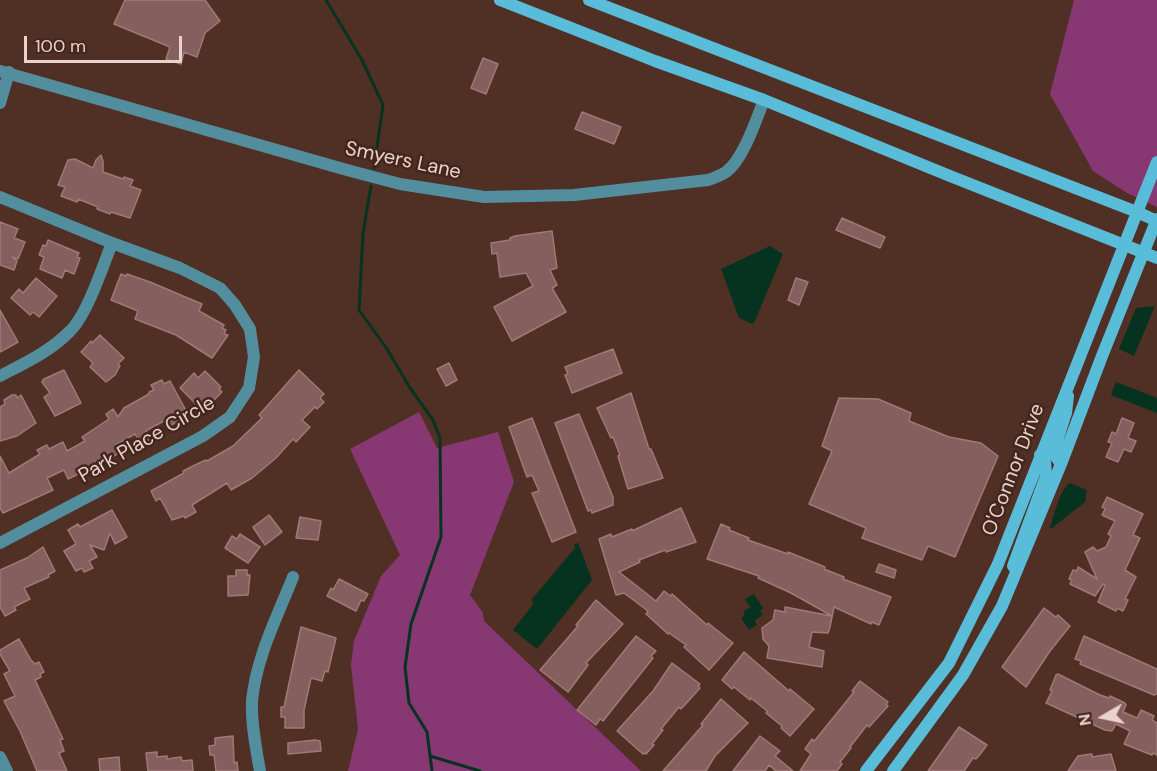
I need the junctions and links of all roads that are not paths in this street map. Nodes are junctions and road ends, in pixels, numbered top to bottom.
1 (500, 0) edge
2 (589, 0) edge
3 (4, 72) edge
4 (764, 100) junction
5 (0, 103) edge
6 (1157, 162) edge
7 (0, 197) edge
8 (1137, 212) junction
9 (1157, 220) edge
10 (112, 243) junction
11 (1124, 245) junction
12 (1143, 252) junction
13 (1157, 258) edge
14 (0, 376) edge
15 (1070, 380) junction
16 (1040, 455) junction
17 (1061, 464) junction
18 (0, 543) edge
19 (293, 577) dead end
20 (1007, 597) junction
21 (0, 757) edge
22 (7, 771) edge
23 (260, 771) edge
24 (866, 771) edge
25 (893, 771) edge

1 - 4 main road
2 - 8 main road
3 - 4 street, Smyers Lane
3 - 5 street
4 - 11 main road
6 - 8 main road, O'Connor Drive
7 - 10 street, Park Place Circle
8 - 9 main road
8 - 11 main road, O'Connor Drive
9 - 12 main road, O'Connor Drive
10 - 14 street
10 - 18 street, Park Place Circle
11 - 12 main road
11 - 15 main road, O'Connor Drive
12 - 13 main road
12 - 17 main road, O'Connor Drive
15 - 16 main road, O'Connor Drive
15 - 17 main road
16 - 20 main road
16 - 24 main road, O'Connor Drive
17 - 20 main road, O'Connor Drive
19 - 23 street
20 - 25 main road, O'Connor Drive
21 - 22 street

